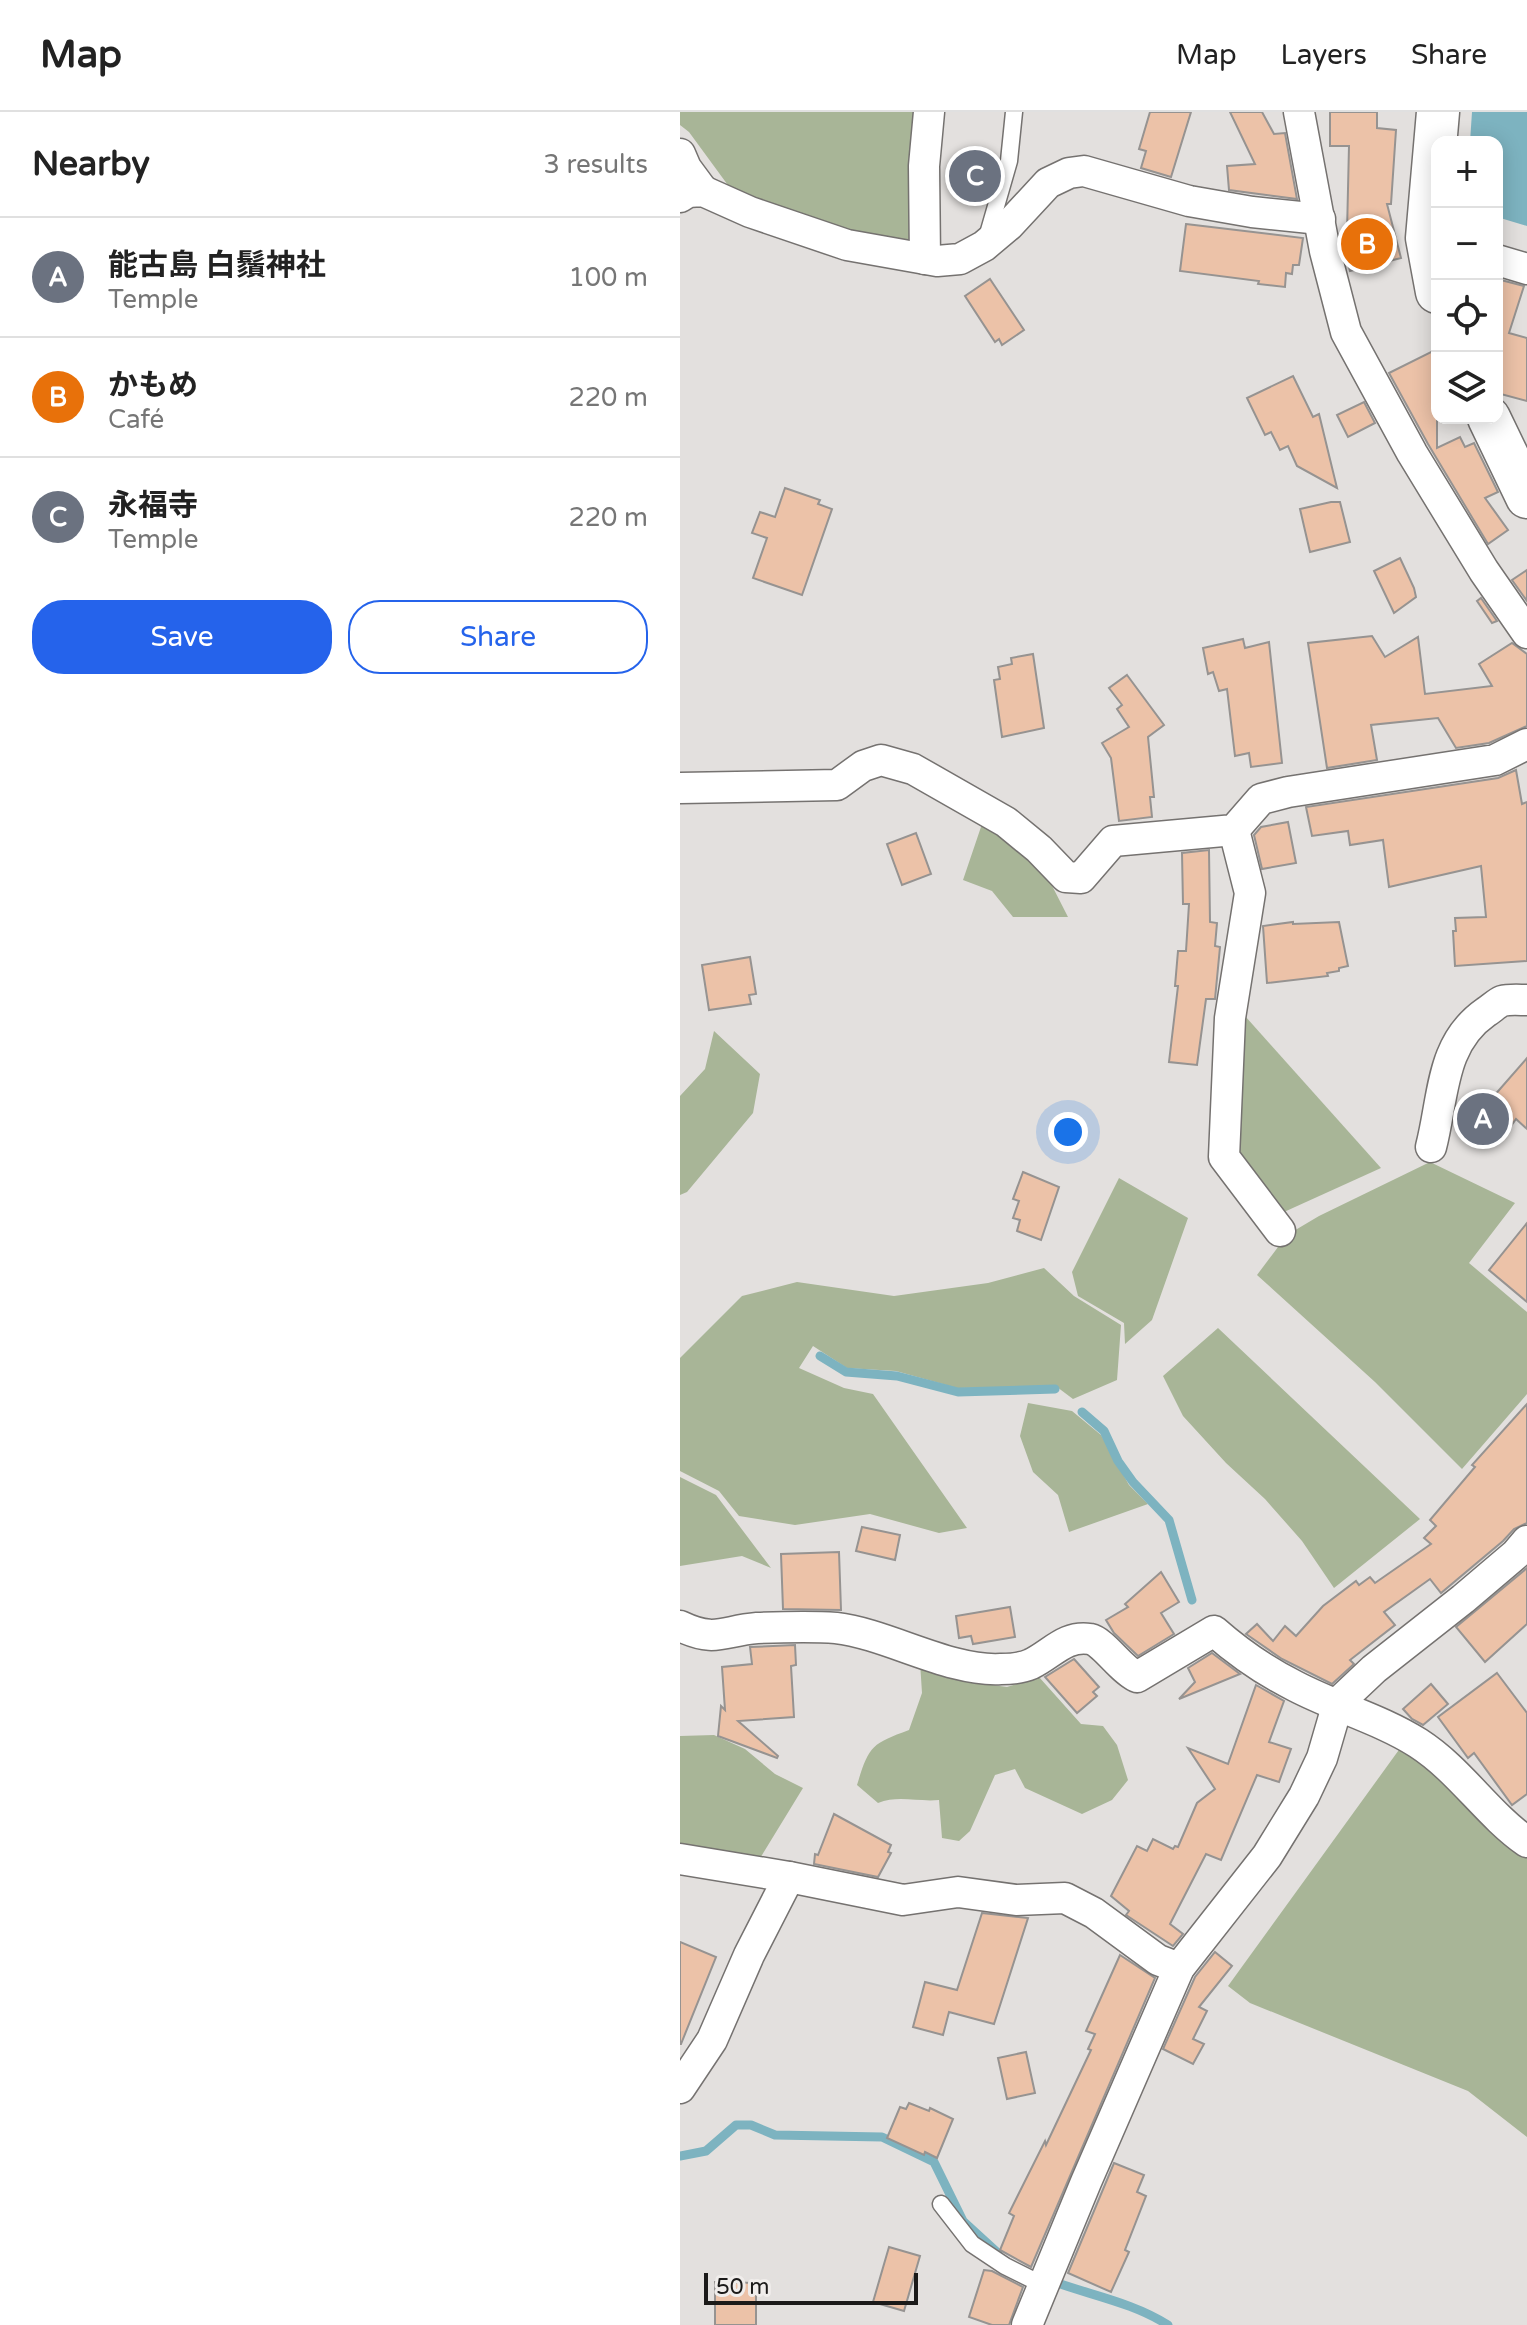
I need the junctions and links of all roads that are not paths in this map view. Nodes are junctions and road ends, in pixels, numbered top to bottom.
1 (929, 112) edge
2 (1014, 112) edge
3 (1299, 112) edge
4 (1438, 112) edge
5 (680, 154) edge
6 (692, 194) edge
7 (1434, 208) edge
8 (1320, 219) junction
9 (984, 246) junction
10 (925, 259) junction
11 (1503, 262) edge
12 (1527, 269) edge
13 (1492, 424) edge
14 (1527, 497) edge
15 (1527, 633) edge
16 (1527, 744) edge
17 (680, 788) edge
18 (1234, 830) junction
19 (1527, 1000) edge
20 (1431, 1147) dead end
21 (1280, 1231) dead end
22 (1527, 1541) edge
23 (680, 1626) edge
24 (1338, 1703) junction
25 (1527, 1842) edge
26 (680, 1859) edge
27 (789, 1877) junction
28 (1179, 1968) junction
29 (680, 2088) edge
30 (941, 2204) dead end
31 (1043, 2285) junction
32 (1027, 2325) edge

1 - 10 street
2 - 9 lane
3 - 8 street
4 - 7 street
5 - 6 street
6 - 10 street
8 - 9 street
8 - 15 street
9 - 10 street
11 - 12 street
13 - 14 street
16 - 18 street
17 - 18 street
18 - 21 street
19 - 20 street
22 - 24 street
23 - 24 street
24 - 25 street
24 - 28 street
26 - 27 street
27 - 28 street
27 - 29 street
28 - 31 street
30 - 31 lane
31 - 32 street

